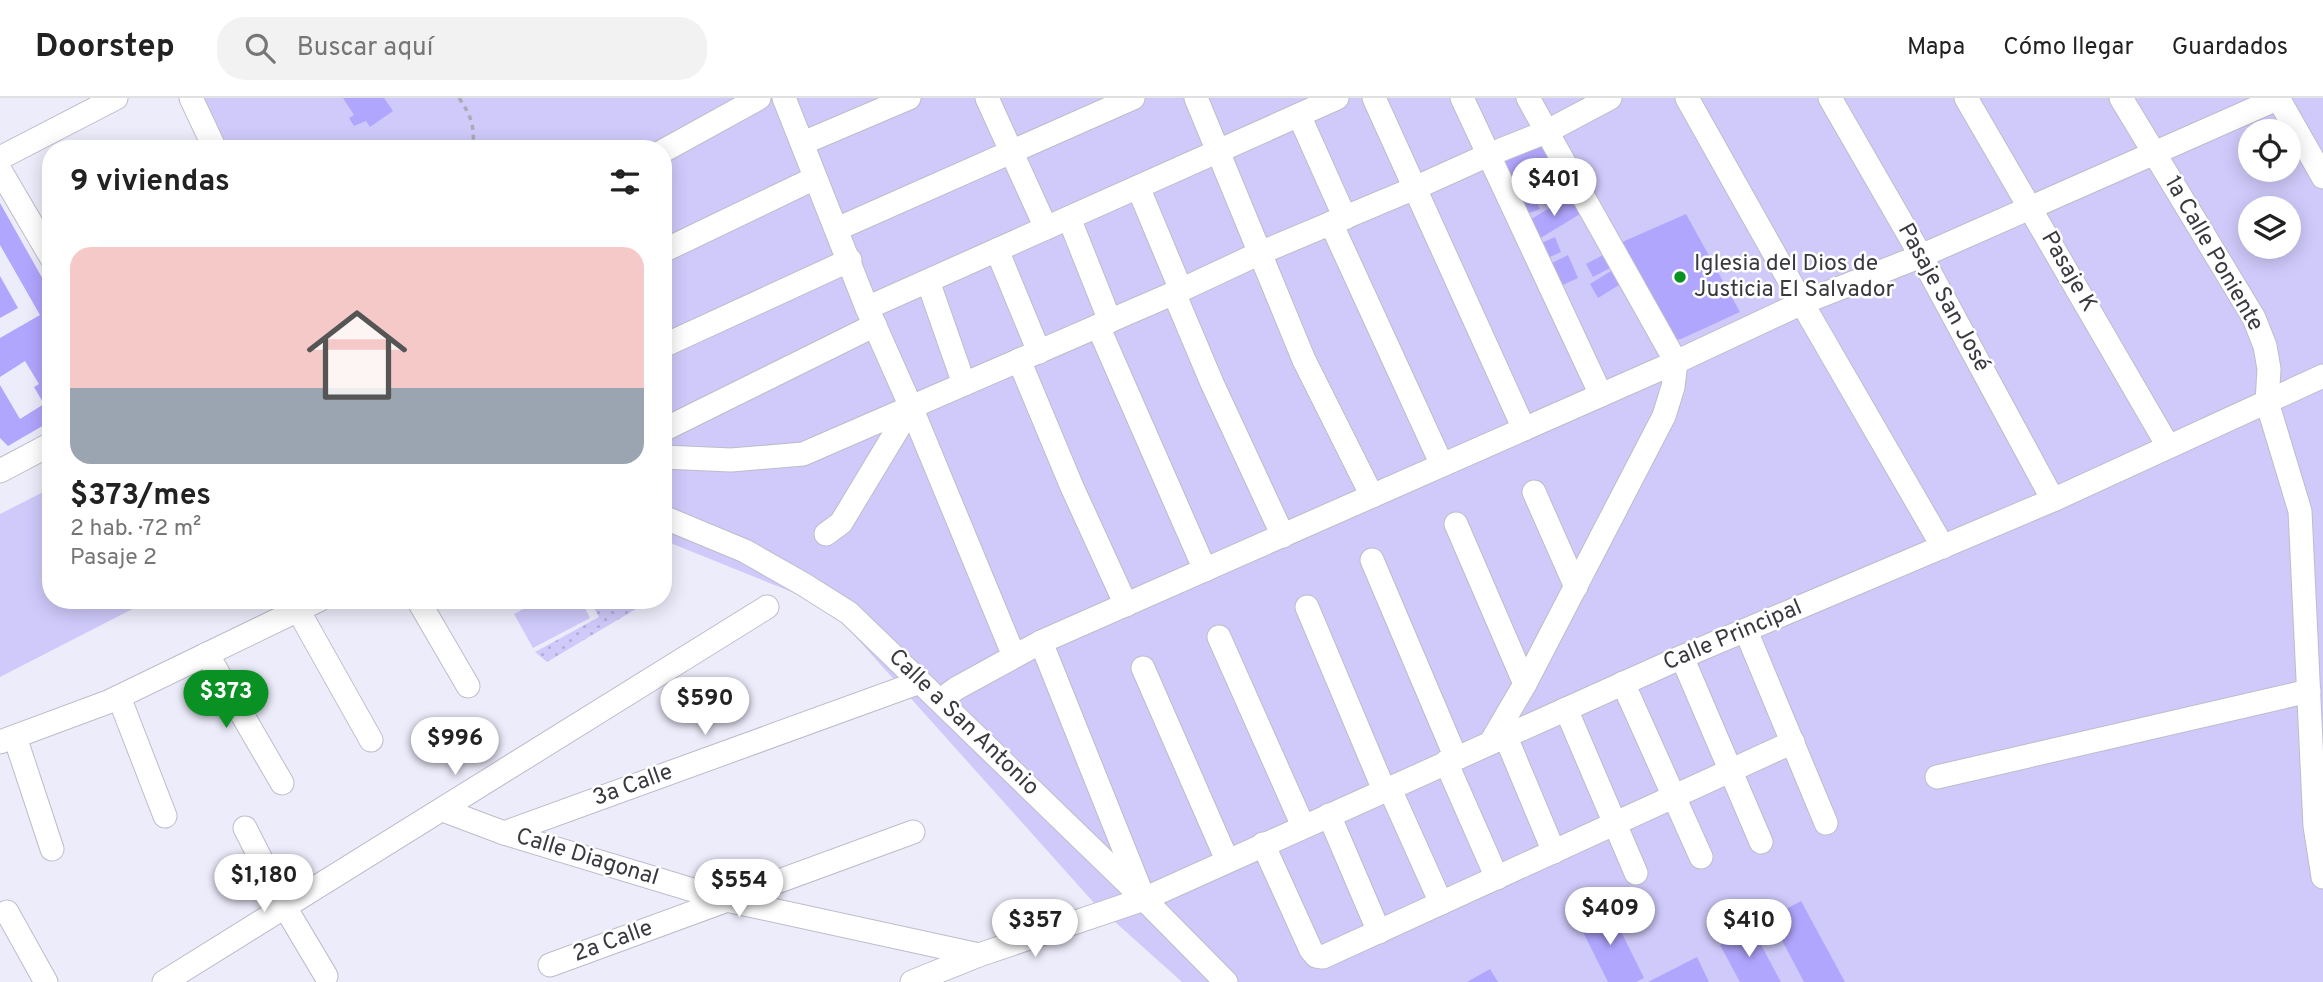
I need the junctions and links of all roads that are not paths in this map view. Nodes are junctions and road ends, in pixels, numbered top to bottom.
1 (116, 98) edge
2 (191, 98) edge
3 (759, 98) edge
4 (784, 98) edge
5 (909, 98) edge
6 (987, 98) edge
7 (1133, 98) edge
8 (1196, 98) edge
9 (1337, 98) edge
10 (1374, 98) edge
11 (1462, 98) edge
12 (1528, 98) edge
13 (1609, 98) edge
14 (1687, 98) edge
15 (1830, 98) edge
16 (1966, 98) edge
17 (2120, 98) edge
18 (2279, 98) edge
19 (1299, 115) junction
20 (1546, 132) junction
21 (211, 140) edge
22 (803, 143) junction
23 (672, 146) edge
24 (1219, 150) junction
25 (1011, 151) junction
26 (2154, 153) junction
27 (1488, 155) junction
28 (0, 158) edge
29 (4, 177) edge
30 (2323, 177) edge
31 (816, 178) junction
32 (1138, 187) junction
33 (1415, 188) junction
34 (2032, 208) junction
35 (1069, 218) junction
36 (1338, 220) junction
37 (1046, 228) junction
38 (837, 229) junction
39 (42, 242) edge
40 (672, 247) edge
41 (997, 250) junction
42 (1260, 253) junction
43 (1921, 256) junction
44 (850, 260) junction
45 (928, 281) junction
46 (1177, 292) junction
47 (1802, 303) junction
48 (871, 316) junction
49 (1104, 324) junction
50 (672, 342) edge
51 (1029, 356) junction
52 (1676, 362) junction
53 (2323, 376) edge
54 (964, 384) junction
55 (1601, 394) junction
56 (2267, 402) junction
57 (911, 407) junction
58 (672, 425) edge
59 (1524, 429) junction
60 (2168, 446) junction
61 (42, 449) edge
62 (672, 457) edge
63 (1442, 465) junction
64 (0, 471) edge
65 (1534, 492) dead end
66 (1372, 496) junction
67 (2053, 500) junction
68 (672, 521) edge
69 (1456, 524) dead end
70 (827, 534) dead end
71 (1283, 536) junction
72 (1943, 547) junction
73 (1372, 560) dead end
74 (1205, 570) junction
75 (1576, 587) junction
76 (1126, 605) junction
77 (767, 607) dead end
78 (1307, 607) dead end
79 (301, 609) edge
80 (311, 609) edge
81 (423, 609) edge
82 (1746, 631) junction
83 (1219, 637) dead end
84 (1041, 642) junction
85 (206, 654) junction
86 (1014, 656) junction
87 (1682, 657) junction
88 (1143, 668) dead end
89 (920, 682) junction
90 (1623, 683) junction
91 (1525, 684) junction
92 (468, 687) dead end
93 (2309, 691) junction
94 (119, 697) junction
95 (944, 704) junction
96 (1566, 709) junction
97 (8, 739) edge
98 (1499, 739) junction
99 (371, 740) dead end
100 (1793, 742) junction
101 (1451, 760) junction
102 (1731, 771) junction
103 (1937, 777) dead end
104 (282, 783) dead end
105 (1387, 789) junction
106 (1674, 797) junction
107 (443, 810) junction
108 (1329, 815) junction
109 (165, 816) dead end
110 (1826, 823) dead end
111 (1615, 824) junction
112 (1303, 826) junction
113 (245, 828) dead end
114 (913, 832) dead end
115 (504, 834) junction
116 (1761, 842) dead end
117 (1263, 844) junction
118 (52, 849) dead end
119 (1554, 852) junction
120 (1701, 858) dead end
121 (1227, 860) junction
122 (1636, 873) dead end
123 (2323, 877) edge
124 (1497, 878) junction
125 (1144, 899) junction
126 (726, 900) junction
127 (1441, 903) junction
128 (285, 907) junction
129 (8, 912) dead end
130 (1379, 932) junction
131 (979, 955) junction
132 (550, 965) dead end
133 (326, 976) dead end
134 (46, 982) edge
135 (164, 982) edge
136 (912, 982) edge
137 (1226, 982) edge

1 - 28 street
2 - 21 street
3 - 23 street
4 - 22 street
5 - 22 street
6 - 25 street
7 - 25 street
8 - 24 street
9 - 19 street
10 - 33 street
11 - 27 street
12 - 20 street
13 - 20 street
14 - 47 street
15 - 43 street, Pasaje San José
16 - 34 street, Pasaje K
17 - 26 street, 1a Calle Poniente
18 - 26 street
18 - 30 street
19 - 24 street
19 - 36 street
20 - 27 street
20 - 52 street
22 - 31 street
24 - 32 street
24 - 42 street
25 - 37 street
25 - 38 street
26 - 34 street
26 - 56 street, 1a Calle Poniente
27 - 33 street
27 - 55 street
29 - 39 street
31 - 38 street
31 - 40 street
32 - 35 street
32 - 46 street
33 - 36 street
33 - 59 street
34 - 43 street
34 - 60 street, Pasaje K
35 - 37 street
35 - 49 street
36 - 42 street
36 - 63 street
37 - 41 street
38 - 44 street
41 - 45 street
41 - 51 street
42 - 46 street
42 - 66 street
43 - 47 street
43 - 67 street, Pasaje San José
44 - 48 street
44 - 50 street
45 - 48 street
45 - 54 street
46 - 49 street
46 - 71 street
47 - 52 street
47 - 72 street
48 - 57 street
48 - 58 street
49 - 51 street
49 - 74 street
51 - 54 street
51 - 76 street
52 - 55 street
52 - 75 street
53 - 56 street, Calle Principal
54 - 57 street
55 - 59 street
56 - 60 street, Calle Principal
56 - 93 street, 1a Calle Poniente
57 - 62 street
57 - 70 street
57 - 86 street
59 - 63 street
60 - 67 street, Calle Principal
61 - 64 street
63 - 66 street
65 - 75 street
66 - 71 street
67 - 72 street, Calle Principal
68 - 89 street, Calle a San Antonio
69 - 91 street
71 - 74 street
72 - 82 street, Calle Principal
73 - 101 street
74 - 76 street
75 - 91 street
76 - 84 street
77 - 107 street
78 - 105 street
79 - 85 street
80 - 99 street
81 - 92 street
82 - 87 street, Calle Principal
82 - 100 street
83 - 112 street
84 - 86 street
84 - 125 street
85 - 94 street
85 - 104 street
86 - 95 street
87 - 90 street, Calle Principal
87 - 102 street
88 - 121 street
89 - 95 street, Calle a San Antonio
89 - 115 street, 3a Calle
90 - 96 street, Calle Principal
90 - 106 street
91 - 98 street
93 - 103 street
93 - 123 street, 1a Calle Poniente
94 - 97 street
94 - 109 street
95 - 125 street, Calle a San Antonio
96 - 98 street, Calle Principal
96 - 111 street
97 - 118 street
98 - 101 street, Calle Principal
98 - 119 street
100 - 102 street
100 - 110 street
101 - 105 street, Calle Principal
101 - 124 street
102 - 106 street
102 - 116 street
105 - 108 street, Calle Principal
105 - 127 street
106 - 111 street
106 - 120 street
107 - 115 street, Calle Diagonal
107 - 128 street
108 - 112 street, Calle Principal
108 - 130 street
111 - 119 street
111 - 122 street
112 - 117 street, Calle Principal
113 - 128 street
114 - 126 street, 2a Calle
115 - 126 street, Calle Diagonal
117 - 121 street, Calle Principal
117 - 130 street
119 - 124 street
121 - 125 street, Calle Principal
124 - 127 street
125 - 131 street, Calle Principal
125 - 137 street, Calle a San Antonio
126 - 131 street, Calle Diagonal
126 - 132 street, 2a Calle
127 - 130 street
128 - 133 street
128 - 135 street
129 - 134 street
131 - 136 street, Calle Principal

